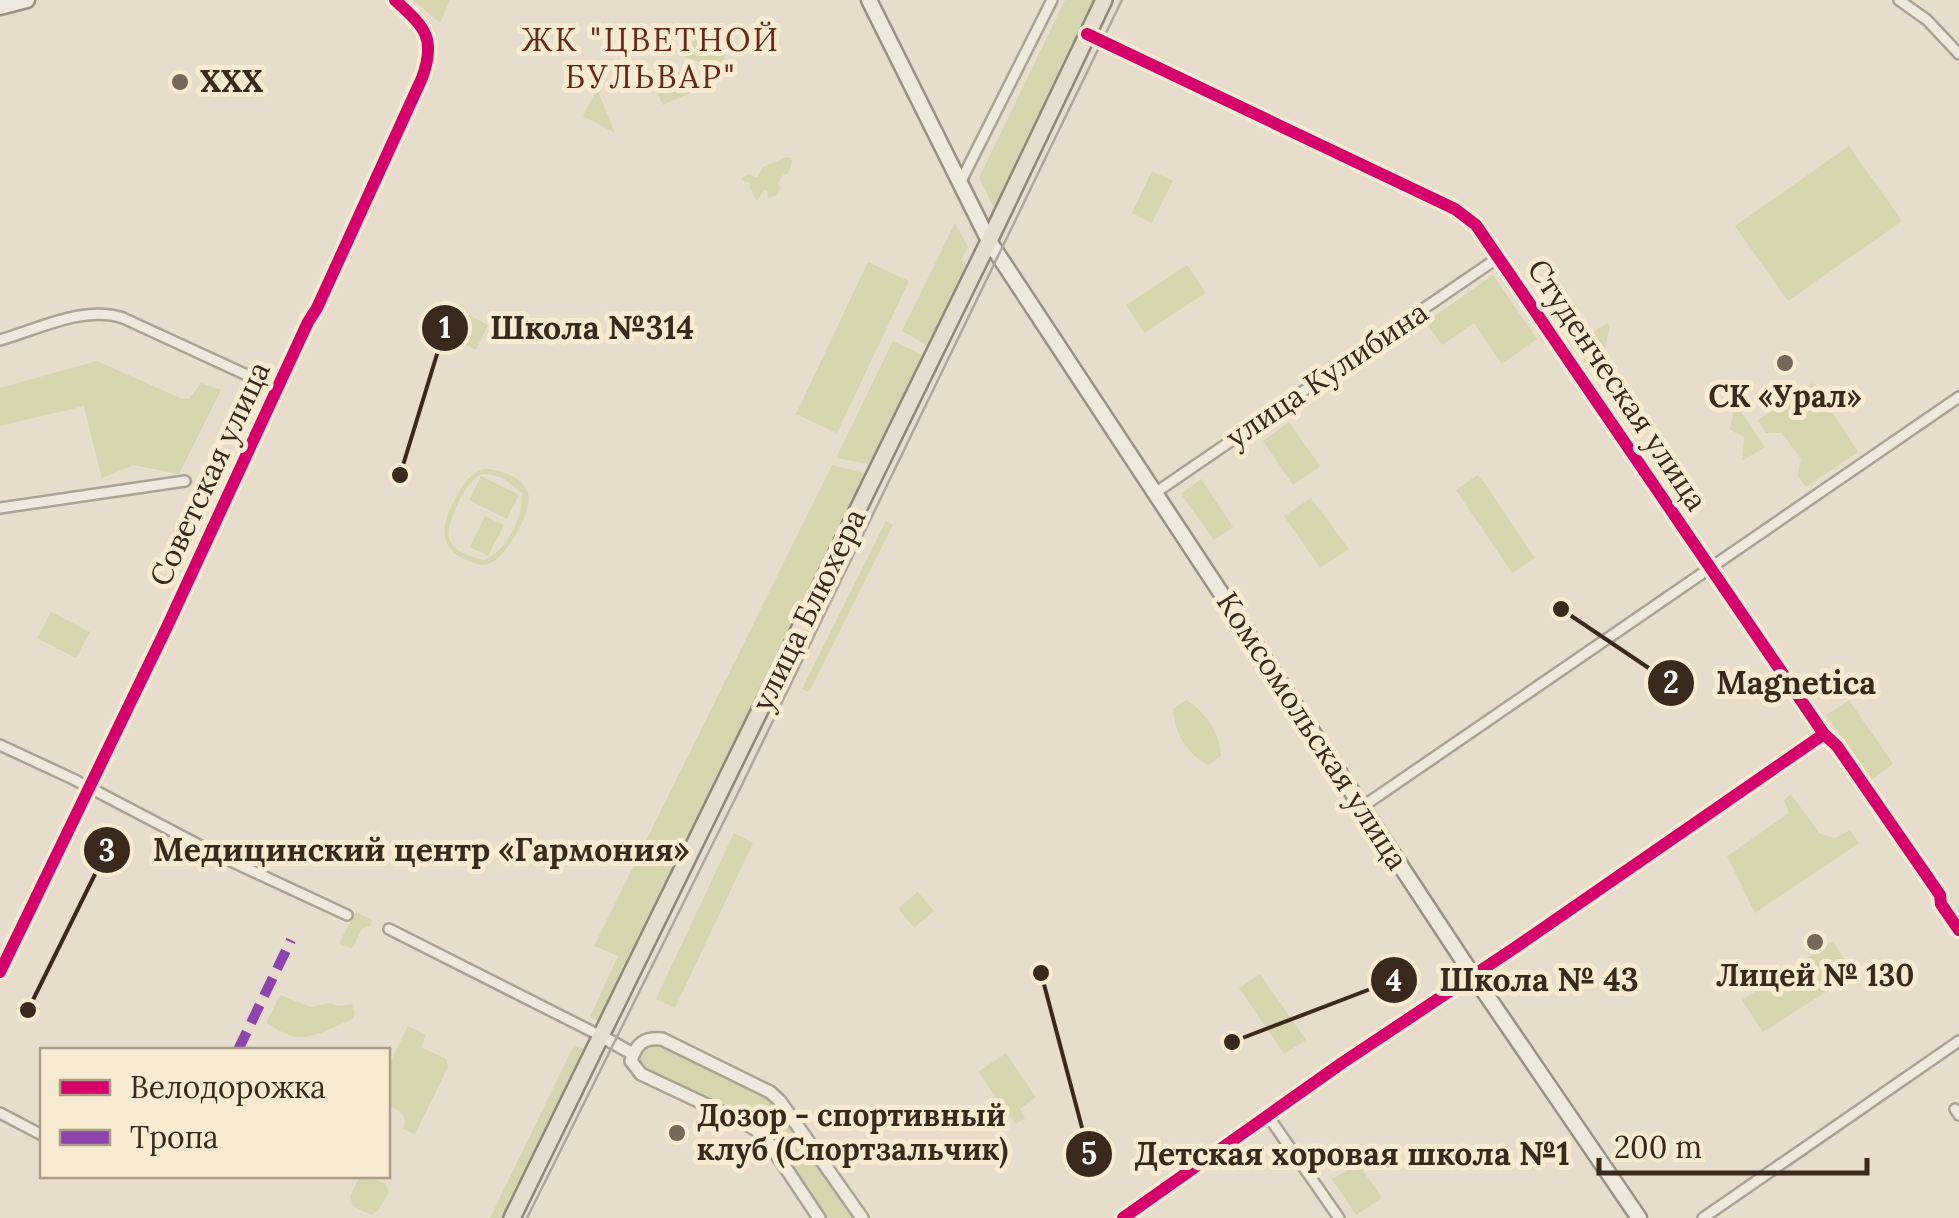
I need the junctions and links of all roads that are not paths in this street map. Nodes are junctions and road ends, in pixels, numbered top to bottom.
1 (27, 0) edge
2 (395, 0) edge
3 (869, 0) edge
4 (1052, 0) edge
5 (1104, 0) edge
6 (1899, 0) edge
7 (0, 8) edge
8 (1087, 34) junction
9 (1959, 54) edge
10 (960, 183) junction
11 (989, 242) junction
12 (1499, 257) junction
13 (0, 340) edge
14 (277, 388) junction
15 (1959, 397) edge
16 (185, 481) dead end
17 (1155, 493) junction
18 (0, 508) edge
19 (1712, 568) junction
20 (1824, 734) junction
21 (0, 744) edge
22 (90, 788) junction
23 (1362, 807) junction
24 (347, 914) dead end
25 (388, 929) dead end
26 (1959, 930) edge
27 (0, 972) edge
28 (1472, 975) junction
29 (601, 1036) junction
30 (1959, 1041) edge
31 (633, 1054) junction
32 (0, 1113) edge
33 (1268, 1116) junction
34 (40, 1134) edge
35 (512, 1218) edge
36 (818, 1218) edge
37 (862, 1218) edge
38 (1123, 1218) edge
39 (1339, 1218) edge
40 (1639, 1218) edge
41 (1703, 1218) edge

1 - 7 main road
2 - 14 street, Советская улица
3 - 10 main road, Комсомольская улица
4 - 10 street
5 - 8 main road, улица Блюхера
6 - 9 street
8 - 11 main road, улица Блюхера
8 - 12 street, Студенческая улица
10 - 11 main road, Комсомольская улица
11 - 17 main road, Комсомольская улица
11 - 29 main road, улица Блюхера
12 - 17 street, улица Кулибина
12 - 19 street, Студенческая улица
13 - 14 street
14 - 22 street, Советская улица
15 - 19 street
16 - 18 street
17 - 23 main road, Комсомольская улица
19 - 20 street, Студенческая улица
19 - 23 street
20 - 26 street, Студенческая улица
20 - 28 street
21 - 22 street
22 - 24 street
22 - 27 street, Советская улица
23 - 28 main road, Комсомольская улица
25 - 29 street
28 - 33 street
28 - 40 main road, Комсомольская улица
29 - 31 street
29 - 35 main road, улица Блюхера
30 - 41 street
31 - 36 street
31 - 37 street
32 - 34 street
33 - 38 street
33 - 39 street

